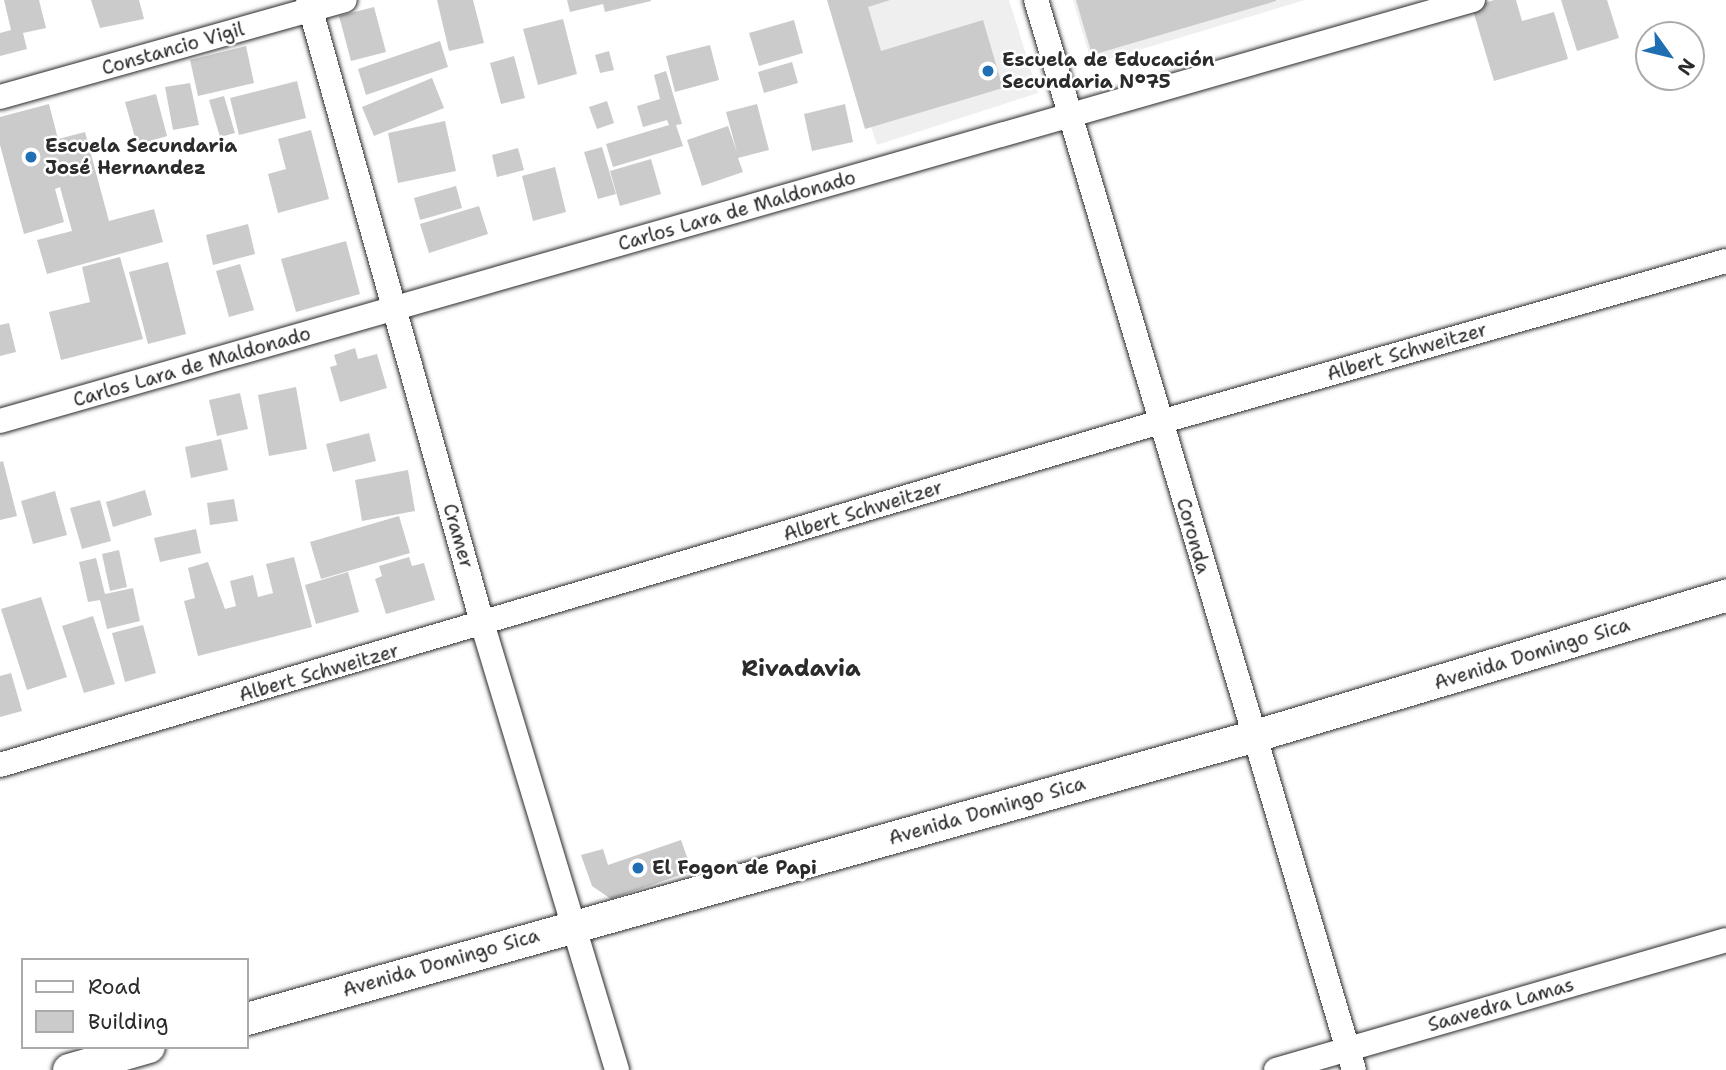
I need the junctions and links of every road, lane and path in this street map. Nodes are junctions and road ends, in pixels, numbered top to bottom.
1 (345, 0) edge
2 (1036, 0) edge
3 (1473, 0) edge
4 (309, 5) edge
5 (0, 97) edge
6 (1069, 116) junction
7 (1726, 261) edge
8 (395, 309) junction
9 (0, 421) edge
10 (1160, 422) junction
11 (1726, 596) edge
12 (483, 626) junction
13 (1252, 737) junction
14 (0, 765) edge
15 (574, 925) junction
16 (1726, 940) edge
17 (248, 1019) edge
18 (142, 1049) edge
19 (1350, 1060) edge
20 (69, 1070) edge
21 (617, 1070) edge
22 (1276, 1070) edge

1 - 4 street, Constancio Vigil
2 - 6 street, Coronda
3 - 6 street, Carlos Lara de Maldonado
4 - 5 street, Constancio Vigil
4 - 8 street, Cramer
6 - 8 street, Carlos Lara de Maldonado
6 - 10 street, Coronda
7 - 10 street, Albert Schweitzer
8 - 9 street, Carlos Lara de Maldonado
8 - 12 street, Cramer
10 - 12 street, Albert Schweitzer
10 - 13 street, Coronda
11 - 13 street, Avenida Domingo Sica
12 - 14 street, Albert Schweitzer
12 - 15 street, Cramer
13 - 15 street, Avenida Domingo Sica
13 - 19 street, Coronda
15 - 17 street, Avenida Domingo Sica
15 - 21 street, Cramer
16 - 19 street, Saavedra Lamas
18 - 20 street
19 - 22 street, Saavedra Lamas

